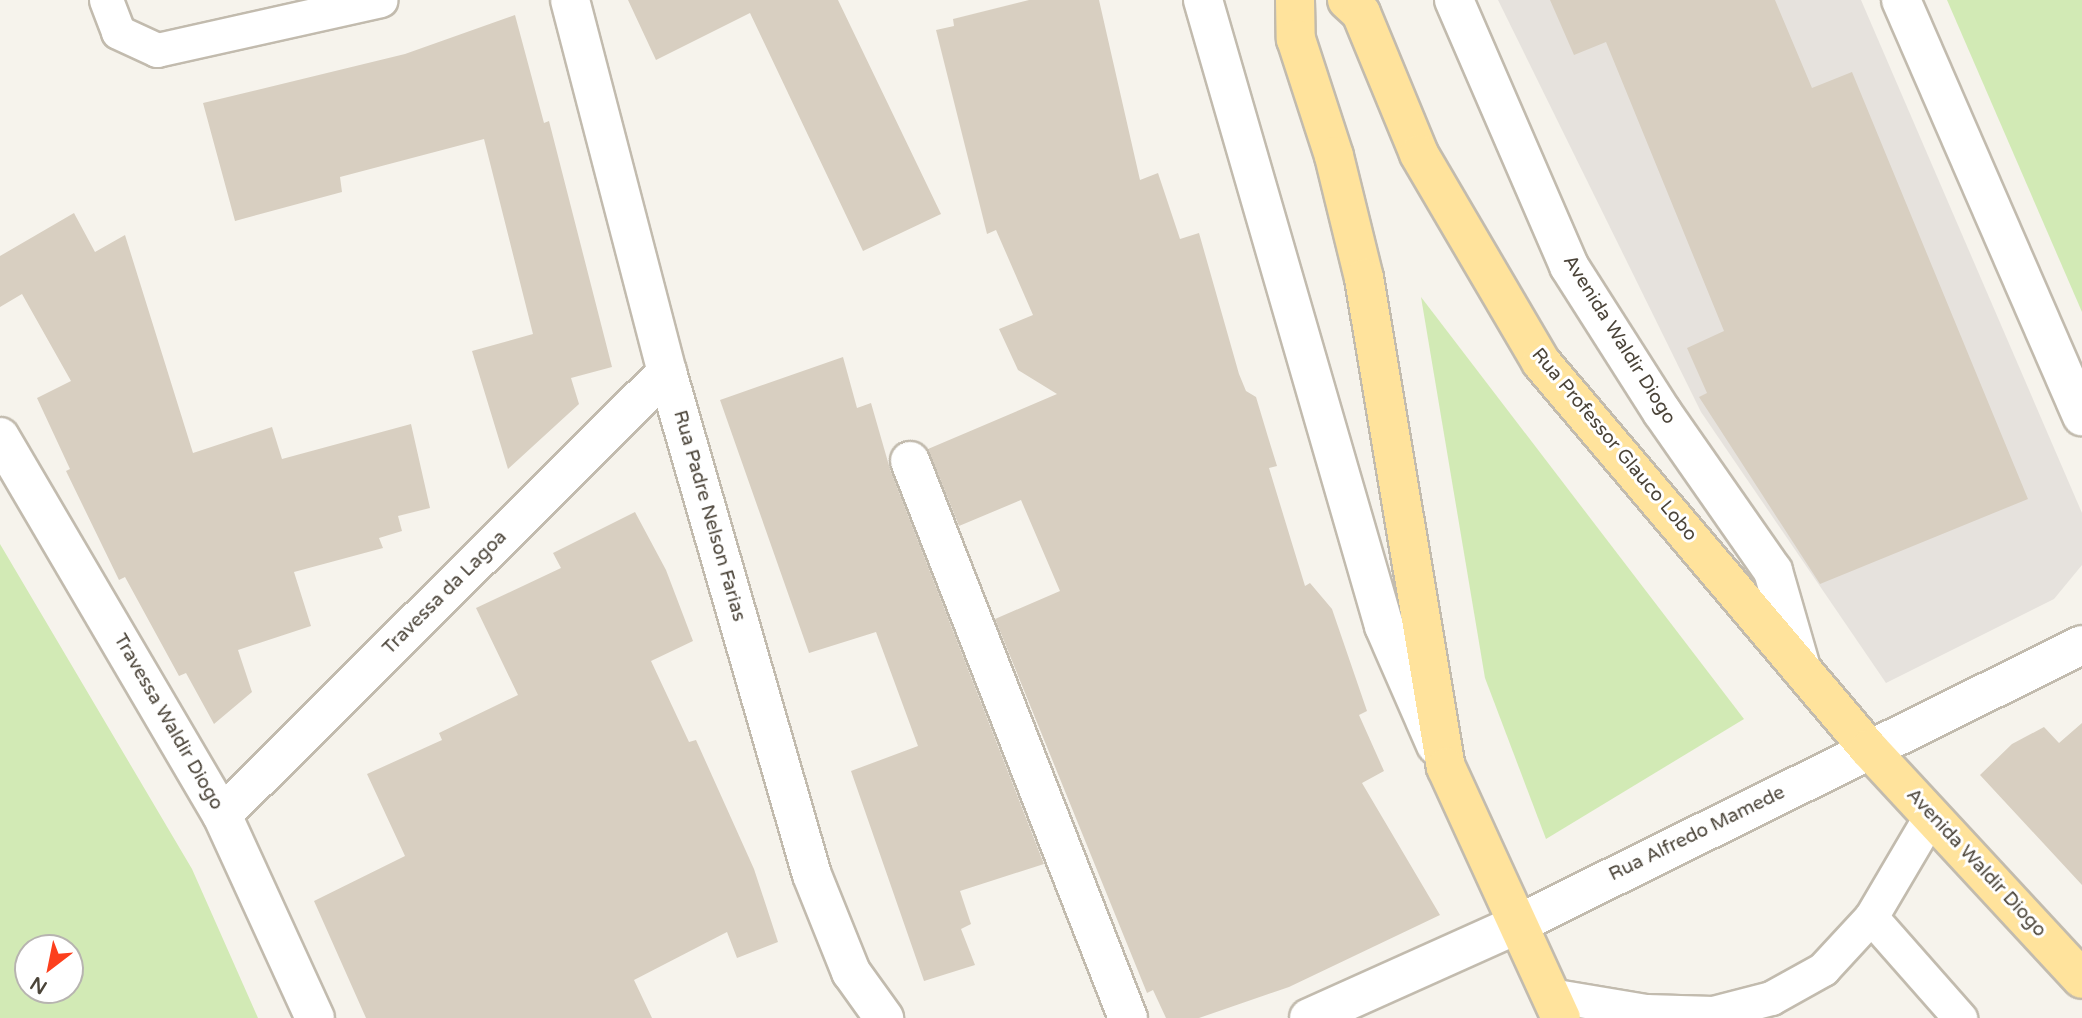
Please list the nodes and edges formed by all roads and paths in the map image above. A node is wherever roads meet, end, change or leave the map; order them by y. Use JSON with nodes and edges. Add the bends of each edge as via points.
{"nodes":[{"id":1,"x":106,"y":0,"type":"edge"},
{"id":2,"x":380,"y":0,"type":"edge"},
{"id":3,"x":570,"y":0,"type":"edge"},
{"id":4,"x":1203,"y":0,"type":"edge"},
{"id":5,"x":1296,"y":0,"type":"edge"},
{"id":6,"x":1347,"y":0,"type":"edge"},
{"id":7,"x":1454,"y":0,"type":"edge"},
{"id":8,"x":1901,"y":0,"type":"edge"},
{"id":9,"x":667,"y":372,"type":"junction"},
{"id":10,"x":2082,"y":416,"type":"edge"},
{"id":11,"x":0,"y":437,"type":"edge"},
{"id":12,"x":910,"y":461,"type":"dead end"},
{"id":13,"x":2082,"y":645,"type":"edge"},
{"id":14,"x":1801,"y":668,"type":"junction"},
{"id":15,"x":1868,"y":749,"type":"junction"},
{"id":16,"x":1446,"y":767,"type":"junction"},
{"id":17,"x":222,"y":814,"type":"junction"},
{"id":18,"x":1931,"y":815,"type":"junction"},
{"id":19,"x":1871,"y":916,"type":"junction"},
{"id":20,"x":1518,"y":924,"type":"junction"},
{"id":21,"x":2082,"y":979,"type":"edge"},
{"id":22,"x":1556,"y":1007,"type":"edge"},
{"id":23,"x":315,"y":1018,"type":"edge"},
{"id":24,"x":884,"y":1018,"type":"edge"},
{"id":25,"x":1128,"y":1018,"type":"edge"},
{"id":26,"x":1309,"y":1018,"type":"edge"},
{"id":27,"x":1959,"y":1018,"type":"edge"}],
"edges":[{"from":1,"to":2,"type":"lane","via":[[118,32],[157,50]]},
{"from":3,"to":9,"type":"street","name":"Rua Padre Nelson Farias"},
{"from":4,"to":16,"type":"street","via":[[1384,626]]},
{"from":5,"to":16,"type":"main road","via":[[1296,39],[1334,156],[1364,278]]},
{"from":6,"to":14,"type":"main road","name":"Rua Professor Glauco Lobo","via":[[1361,13],[1419,154],[1541,362]]},
{"from":7,"to":14,"type":"street","name":"Avenida Waldir Diogo","via":[[1569,266],[1662,412],[1773,571]]},
{"from":8,"to":10,"type":"street"},
{"from":9,"to":17,"type":"street","name":"Travessa da Lagoa"},
{"from":9,"to":24,"type":"street","name":"Rua Padre Nelson Farias","via":[[830,928],[851,972]]},
{"from":11,"to":17,"type":"street","name":"Travessa Waldir Diogo"},
{"from":12,"to":25,"type":"street"},
{"from":13,"to":15,"type":"street","name":"Rua Alfredo Mamede"},
{"from":14,"to":15,"type":"main road","name":"Rua Professor Glauco Lobo"},
{"from":15,"to":18,"type":"main road","name":"Avenida Waldir Diogo"},
{"from":15,"to":20,"type":"street","name":"Rua Alfredo Mamede"},
{"from":16,"to":20,"type":"main road"},
{"from":17,"to":23,"type":"street","name":"Travessa Waldir Diogo"},
{"from":18,"to":19,"type":"lane"},
{"from":18,"to":21,"type":"main road","name":"Avenida Waldir Diogo"},
{"from":19,"to":22,"type":"lane","via":[[1823,969],[1771,998],[1713,1013]]},
{"from":19,"to":27,"type":"lane"},
{"from":20,"to":22,"type":"main road"},
{"from":20,"to":26,"type":"street","name":"Rua Alfredo Mamede"}]}
